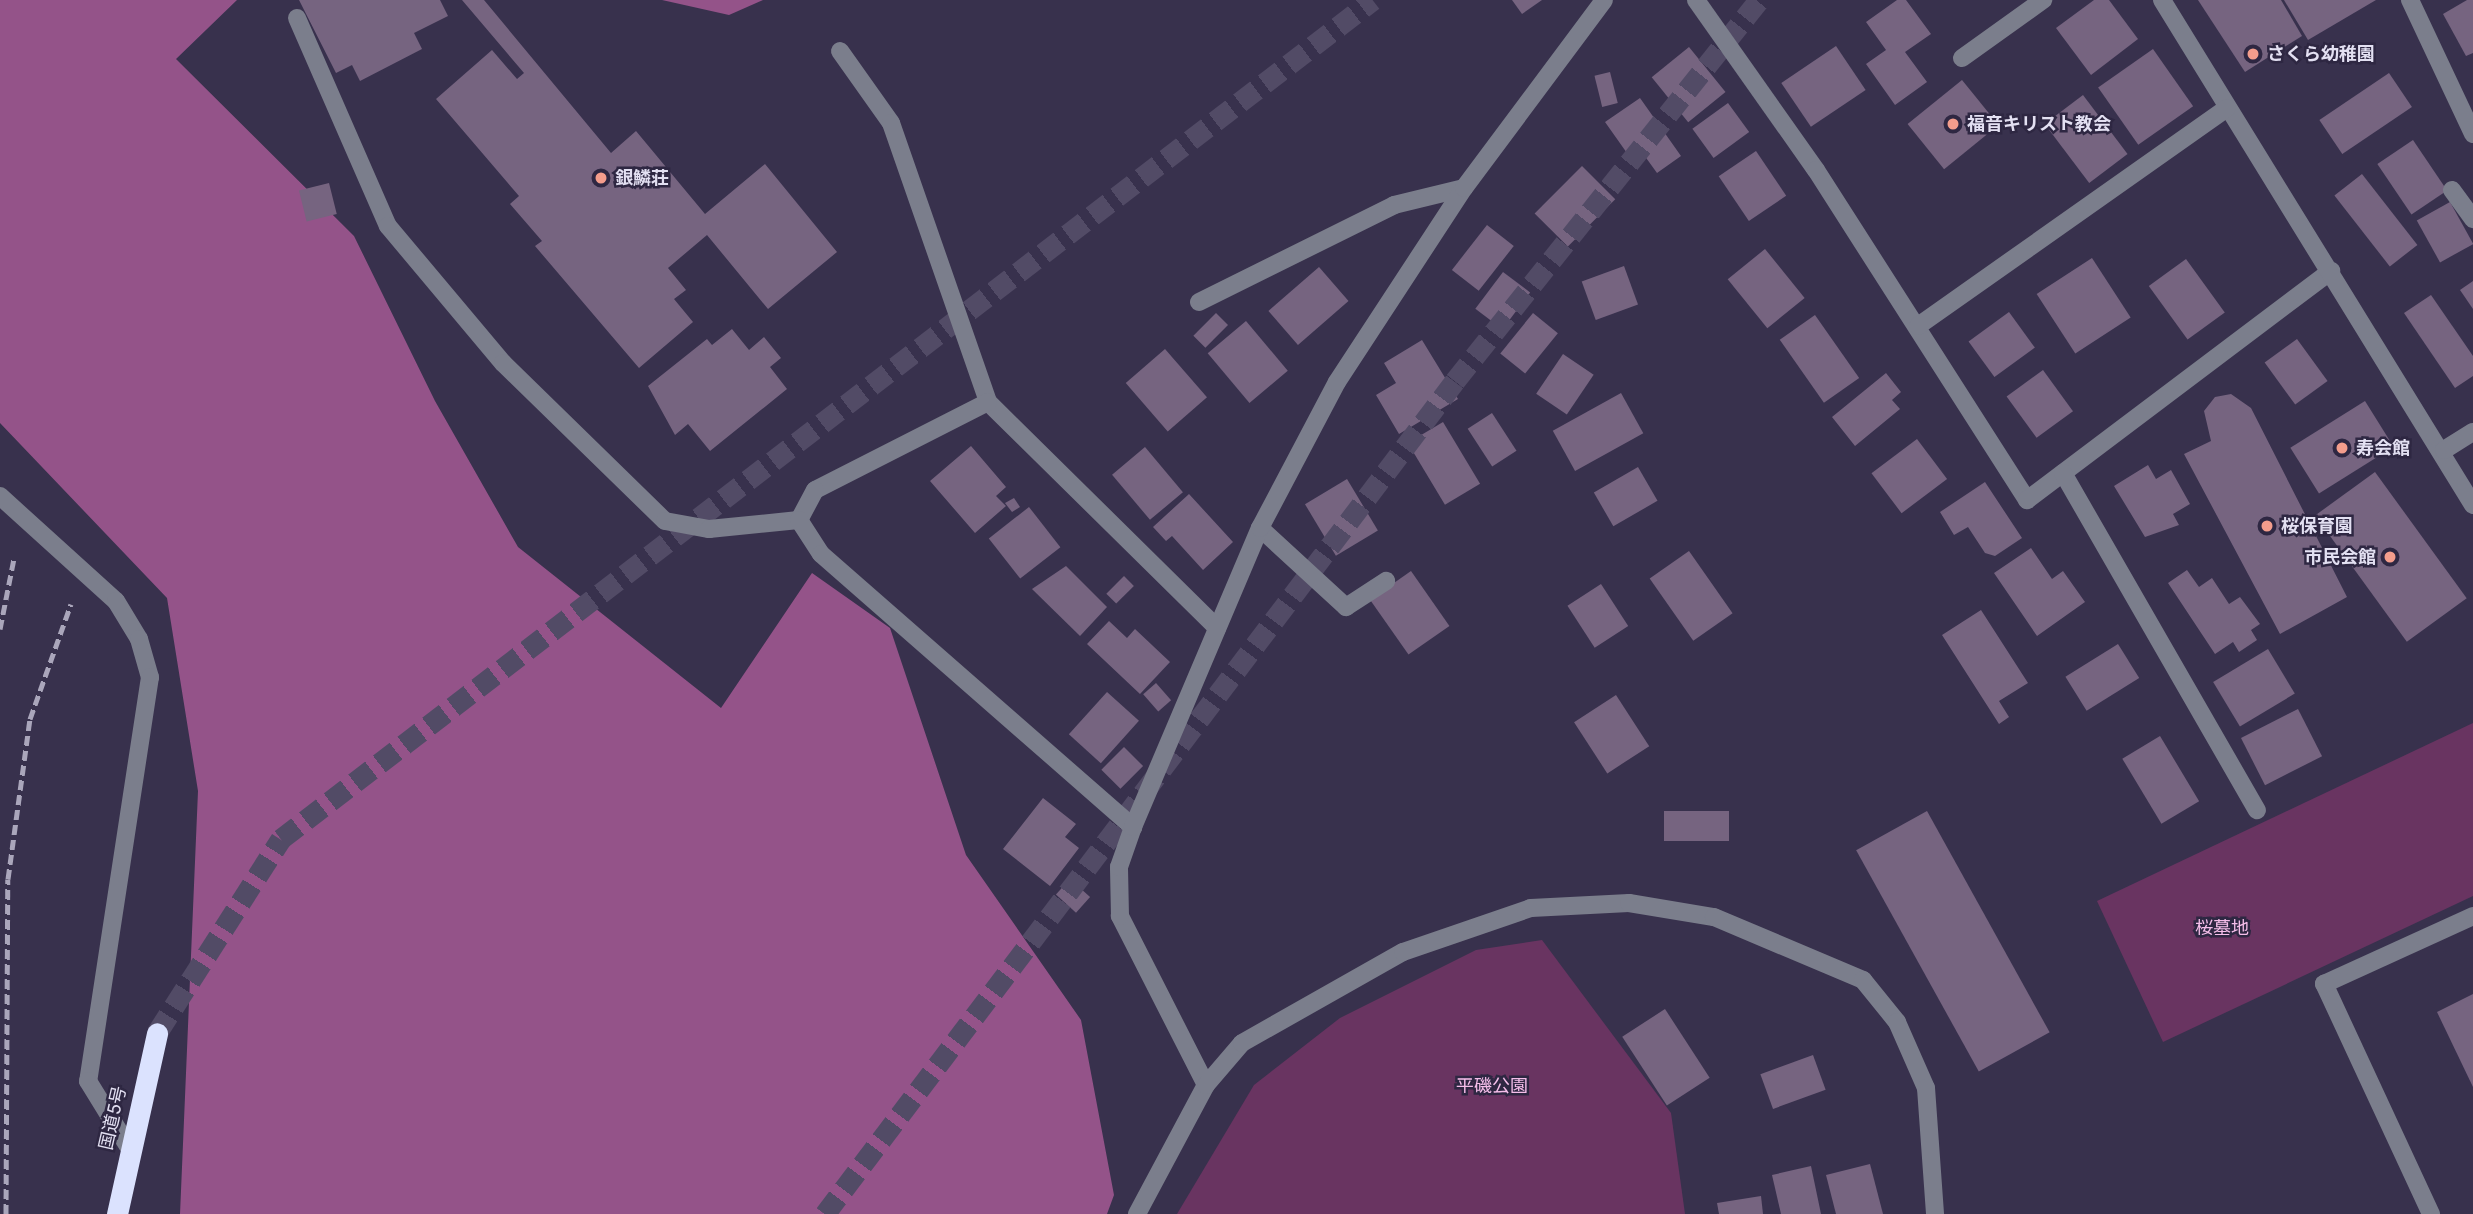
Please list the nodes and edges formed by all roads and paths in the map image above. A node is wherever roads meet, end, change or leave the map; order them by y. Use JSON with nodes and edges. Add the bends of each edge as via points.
{"nodes":[{"id":1,"x":1604,"y":0,"type":"edge"},
{"id":2,"x":1696,"y":0,"type":"edge"},
{"id":3,"x":2043,"y":0,"type":"edge"},
{"id":4,"x":2162,"y":0,"type":"edge"},
{"id":5,"x":2410,"y":0,"type":"edge"},
{"id":6,"x":297,"y":18,"type":"dead end"},
{"id":7,"x":840,"y":51,"type":"dead end"},
{"id":8,"x":1962,"y":58,"type":"dead end"},
{"id":9,"x":2227,"y":108,"type":"junction"},
{"id":10,"x":2473,"y":134,"type":"edge"},
{"id":11,"x":1464,"y":188,"type":"junction"},
{"id":12,"x":2452,"y":190,"type":"dead end"},
{"id":13,"x":2473,"y":219,"type":"edge"},
{"id":14,"x":2331,"y":271,"type":"junction"},
{"id":15,"x":1199,"y":302,"type":"dead end"},
{"id":16,"x":1918,"y":326,"type":"junction"},
{"id":17,"x":988,"y":402,"type":"junction"},
{"id":18,"x":2473,"y":432,"type":"edge"},
{"id":19,"x":2444,"y":450,"type":"junction"},
{"id":20,"x":2063,"y":473,"type":"junction"},
{"id":21,"x":0,"y":496,"type":"edge"},
{"id":22,"x":2473,"y":505,"type":"edge"},
{"id":23,"x":799,"y":520,"type":"junction"},
{"id":24,"x":1260,"y":527,"type":"junction"},
{"id":25,"x":1386,"y":581,"type":"dead end"},
{"id":26,"x":1217,"y":628,"type":"junction"},
{"id":27,"x":2257,"y":810,"type":"dead end"},
{"id":28,"x":1133,"y":827,"type":"junction"},
{"id":29,"x":2473,"y":916,"type":"edge"},
{"id":30,"x":157,"y":1034,"type":"tunnel mouth"},
{"id":31,"x":1206,"y":1085,"type":"junction"},
{"id":32,"x":128,"y":1146,"type":"junction"},
{"id":33,"x":117,"y":1214,"type":"edge"},
{"id":34,"x":1137,"y":1214,"type":"edge"},
{"id":35,"x":1935,"y":1214,"type":"edge"},
{"id":36,"x":2431,"y":1214,"type":"edge"}],
"edges":[{"from":1,"to":11,"type":"street"},
{"from":2,"to":16,"type":"street"},
{"from":3,"to":8,"type":"street"},
{"from":4,"to":9,"type":"street"},
{"from":5,"to":10,"type":"street"},
{"from":6,"to":23,"type":"street","via":[[388,226],[503,363],[665,521],[709,529]]},
{"from":7,"to":17,"type":"street","via":[[891,123]]},
{"from":9,"to":14,"type":"street"},
{"from":9,"to":16,"type":"street"},
{"from":11,"to":15,"type":"street","via":[[1394,205]]},
{"from":11,"to":24,"type":"street","via":[[1337,382]]},
{"from":12,"to":13,"type":"street"},
{"from":14,"to":19,"type":"street"},
{"from":14,"to":20,"type":"street"},
{"from":16,"to":20,"type":"street","via":[[2027,500]]},
{"from":17,"to":23,"type":"street","via":[[816,490]]},
{"from":17,"to":26,"type":"street"},
{"from":18,"to":19,"type":"street"},
{"from":19,"to":22,"type":"street"},
{"from":20,"to":27,"type":"street"},
{"from":21,"to":32,"type":"street","via":[[116,601],[139,639],[150,677],[88,1081]]},
{"from":23,"to":28,"type":"street","via":[[821,554]]},
{"from":24,"to":25,"type":"street","via":[[1346,607]]},
{"from":24,"to":26,"type":"street"},
{"from":26,"to":28,"type":"street"},
{"from":28,"to":31,"type":"street","via":[[1119,867],[1119,916]]},
{"from":29,"to":36,"type":"street","via":[[2324,984]]},
{"from":30,"to":32,"type":"highway","name":"国道5号"},
{"from":31,"to":34,"type":"street"},
{"from":31,"to":35,"type":"street","via":[[1242,1043],[1404,952],[1531,908],[1629,904],[1714,917],[1863,980],[1897,1022],[1926,1088]]},
{"from":32,"to":33,"type":"highway","name":"国道5号"}]}
